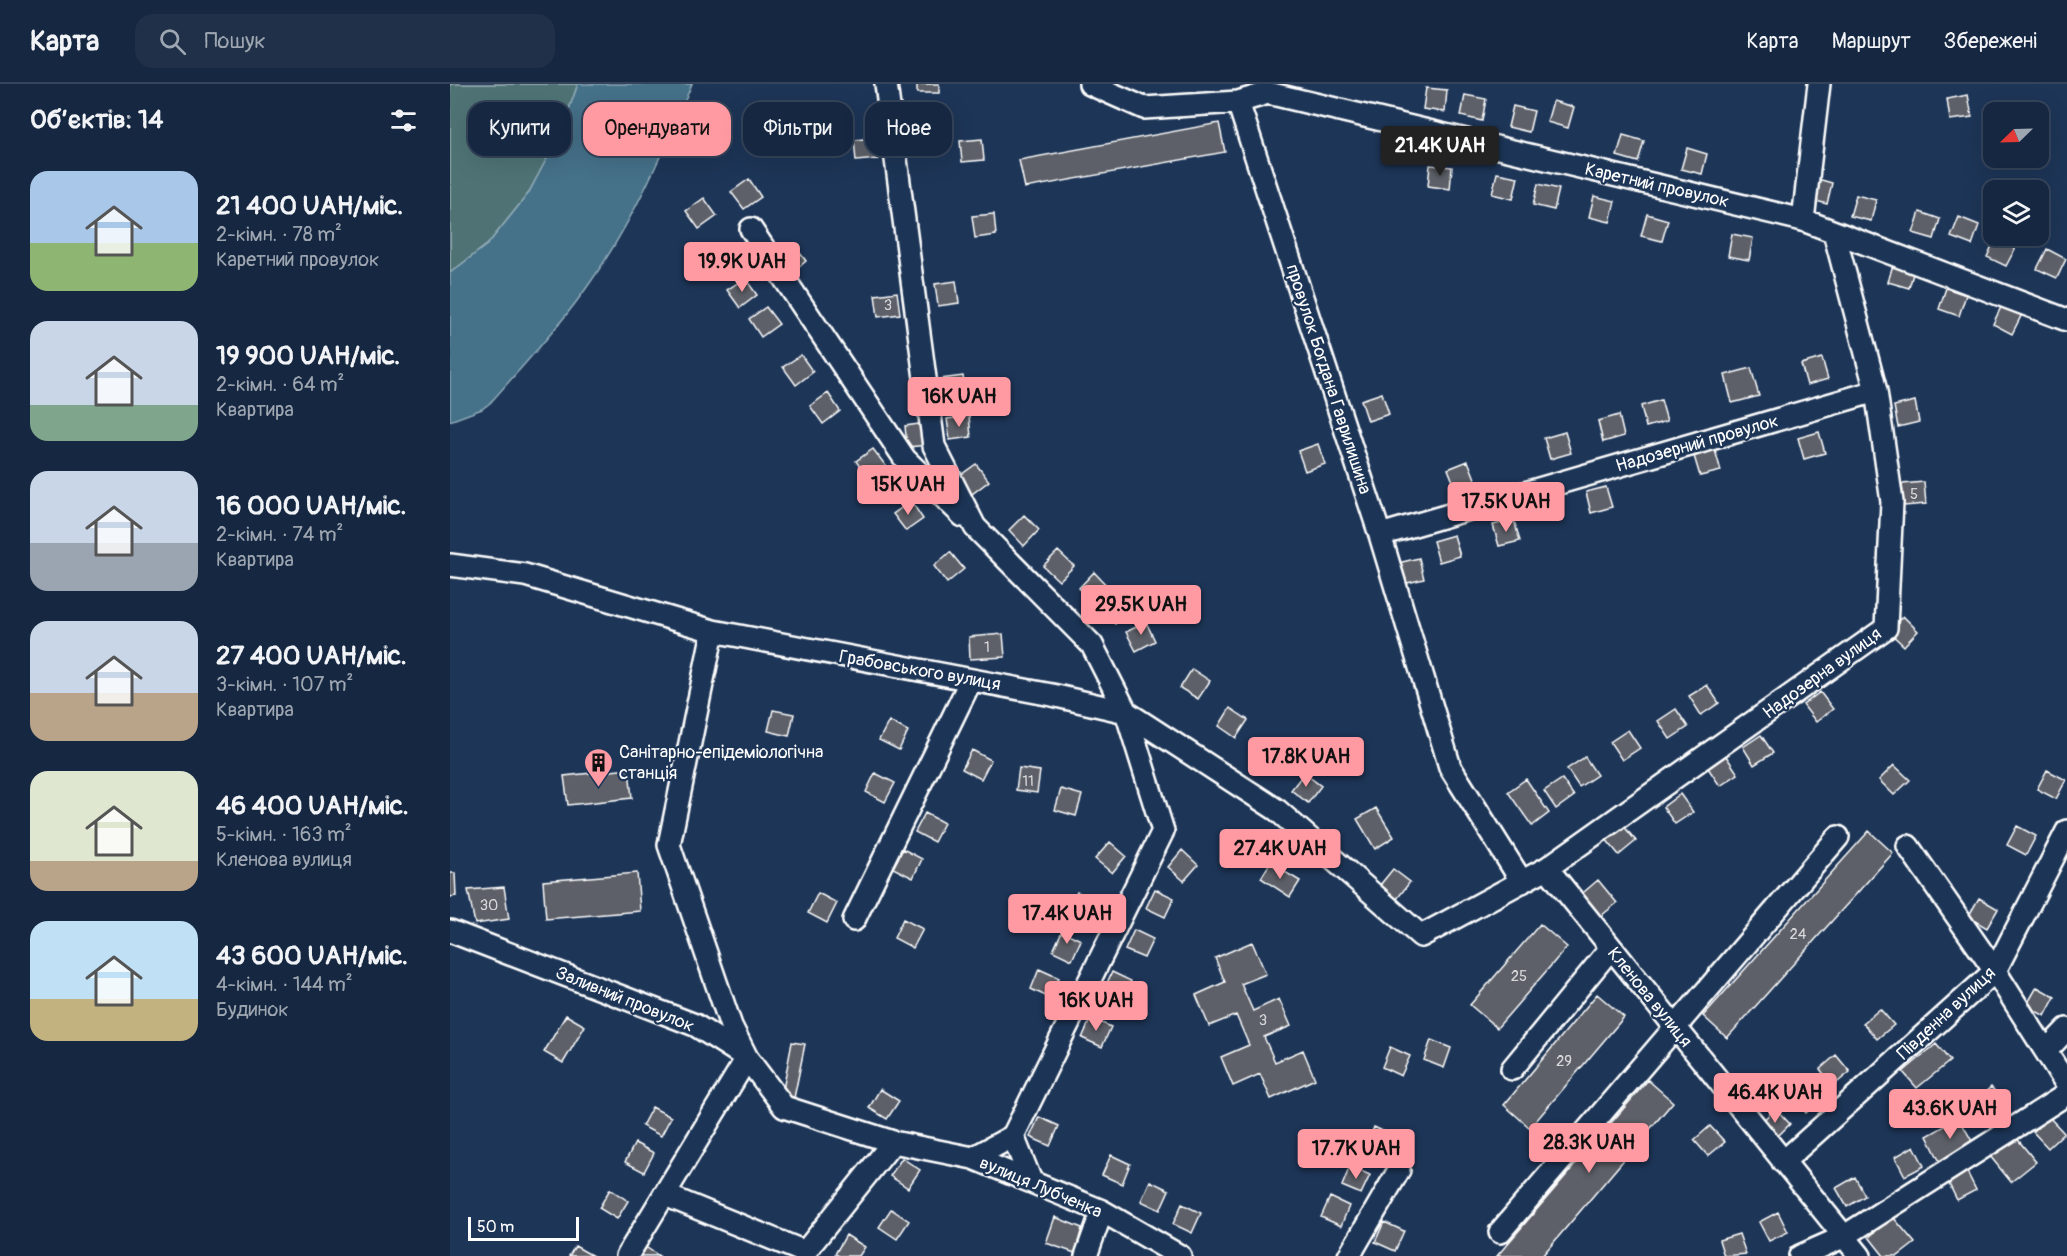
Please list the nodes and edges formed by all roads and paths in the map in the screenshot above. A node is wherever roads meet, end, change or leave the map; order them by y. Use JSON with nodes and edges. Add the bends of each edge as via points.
{"nodes":[{"id":1,"x":886,"y":84,"type":"edge"},
{"id":2,"x":1090,"y":84,"type":"edge"},
{"id":3,"x":1819,"y":84,"type":"edge"},
{"id":4,"x":1238,"y":102,"type":"junction"},
{"id":5,"x":1803,"y":220,"type":"junction"},
{"id":6,"x":751,"y":229,"type":"dead end"},
{"id":7,"x":1834,"y":232,"type":"junction"},
{"id":8,"x":2067,"y":320,"type":"edge"},
{"id":9,"x":1876,"y":391,"type":"junction"},
{"id":10,"x":975,"y":527,"type":"junction"},
{"id":11,"x":1380,"y":535,"type":"junction"},
{"id":12,"x":450,"y":565,"type":"edge"},
{"id":13,"x":713,"y":631,"type":"junction"},
{"id":14,"x":971,"y":680,"type":"junction"},
{"id":15,"x":1126,"y":712,"type":"junction"},
{"id":16,"x":2067,"y":831,"type":"edge"},
{"id":17,"x":1838,"y":837,"type":"dead end"},
{"id":18,"x":1908,"y":846,"type":"dead end"},
{"id":19,"x":1547,"y":868,"type":"junction"},
{"id":20,"x":1522,"y":882,"type":"junction"},
{"id":21,"x":854,"y":920,"type":"dead end"},
{"id":22,"x":450,"y":931,"type":"edge"},
{"id":23,"x":1611,"y":948,"type":"junction"},
{"id":24,"x":1995,"y":971,"type":"junction"},
{"id":25,"x":1675,"y":1028,"type":"junction"},
{"id":26,"x":2067,"y":1029,"type":"edge"},
{"id":27,"x":2046,"y":1051,"type":"junction"},
{"id":28,"x":747,"y":1058,"type":"junction"},
{"id":29,"x":1512,"y":1069,"type":"dead end"},
{"id":30,"x":2067,"y":1085,"type":"edge"},
{"id":31,"x":2067,"y":1094,"type":"edge"},
{"id":32,"x":1013,"y":1136,"type":"junction"},
{"id":33,"x":892,"y":1142,"type":"junction"},
{"id":34,"x":973,"y":1158,"type":"junction"},
{"id":35,"x":1783,"y":1162,"type":"junction"},
{"id":36,"x":1399,"y":1170,"type":"dead end"},
{"id":37,"x":1030,"y":1181,"type":"junction"},
{"id":38,"x":665,"y":1195,"type":"junction"},
{"id":39,"x":1102,"y":1211,"type":"junction"},
{"id":40,"x":1500,"y":1232,"type":"dead end"},
{"id":41,"x":1843,"y":1237,"type":"junction"},
{"id":42,"x":627,"y":1256,"type":"edge"},
{"id":43,"x":1086,"y":1256,"type":"edge"},
{"id":44,"x":1180,"y":1256,"type":"edge"},
{"id":45,"x":1349,"y":1256,"type":"edge"},
{"id":46,"x":1800,"y":1256,"type":"edge"},
{"id":47,"x":1860,"y":1256,"type":"edge"}],
"edges":[{"from":1,"to":10,"type":"street","via":[[934,446]]},
{"from":2,"to":4,"type":"street","name":"Каретний провулок","via":[[1144,108]]},
{"from":3,"to":5,"type":"street"},
{"from":4,"to":5,"type":"street","name":"Каретний провулок","via":[[1268,93]]},
{"from":4,"to":11,"type":"street","name":"провулок Богдана Гаврилишина"},
{"from":5,"to":7,"type":"street","name":"Каретний провулок"},
{"from":6,"to":10,"type":"street","via":[[905,459]]},
{"from":7,"to":8,"type":"street","name":"Каретний провулок"},
{"from":7,"to":9,"type":"street","name":"Надозерна вулиця"},
{"from":9,"to":11,"type":"street","name":"Надозерний провулок"},
{"from":9,"to":19,"type":"street","name":"Надозерна вулиця","via":[[1892,502],[1886,628]]},
{"from":10,"to":15,"type":"street","via":[[1092,645]]},
{"from":11,"to":20,"type":"street","name":"провулок Богдана Гаврилишина","via":[[1450,767]]},
{"from":12,"to":13,"type":"street","name":"Грабовського вулиця","via":[[525,576]]},
{"from":13,"to":14,"type":"street","name":"Грабовського вулиця"},
{"from":13,"to":28,"type":"street","via":[[669,845],[731,1026]]},
{"from":14,"to":15,"type":"street","name":"Грабовського вулиця"},
{"from":14,"to":21,"type":"street"},
{"from":15,"to":20,"type":"street","name":"Надозерна вулиця","via":[[1277,810],[1421,936]]},
{"from":15,"to":32,"type":"street","via":[[1163,831]]},
{"from":16,"to":24,"type":"street","name":"Південна вулиця"},
{"from":17,"to":25,"type":"street"},
{"from":18,"to":24,"type":"street"},
{"from":19,"to":20,"type":"street","name":"Надозерна вулиця"},
{"from":19,"to":23,"type":"street","name":"Кленова вулиця"},
{"from":22,"to":28,"type":"street","name":"Заливний провулок","via":[[695,1025]]},
{"from":23,"to":25,"type":"street","name":"Кленова вулиця"},
{"from":23,"to":29,"type":"street"},
{"from":24,"to":27,"type":"street"},
{"from":24,"to":35,"type":"street","name":"Південна вулиця"},
{"from":25,"to":35,"type":"street","name":"Кленова вулиця"},
{"from":25,"to":40,"type":"street"},
{"from":26,"to":27,"type":"street"},
{"from":27,"to":30,"type":"street"},
{"from":28,"to":33,"type":"street","name":"вулиця Лубченка","via":[[784,1107]]},
{"from":28,"to":38,"type":"street"},
{"from":31,"to":41,"type":"street"},
{"from":32,"to":34,"type":"street"},
{"from":32,"to":37,"type":"street"},
{"from":33,"to":34,"type":"street","name":"вулиця Лубченка"},
{"from":33,"to":38,"type":"street","via":[[805,1252]]},
{"from":34,"to":37,"type":"street","name":"вулиця Лубченка"},
{"from":35,"to":41,"type":"street","name":"Кленова вулиця"},
{"from":36,"to":45,"type":"street"},
{"from":37,"to":39,"type":"street","name":"вулиця Лубченка"},
{"from":38,"to":42,"type":"street"},
{"from":39,"to":43,"type":"street"},
{"from":39,"to":44,"type":"street","name":"вулиця Лубченка"},
{"from":41,"to":46,"type":"street"},
{"from":41,"to":47,"type":"street","name":"Кленова вулиця"}]}
